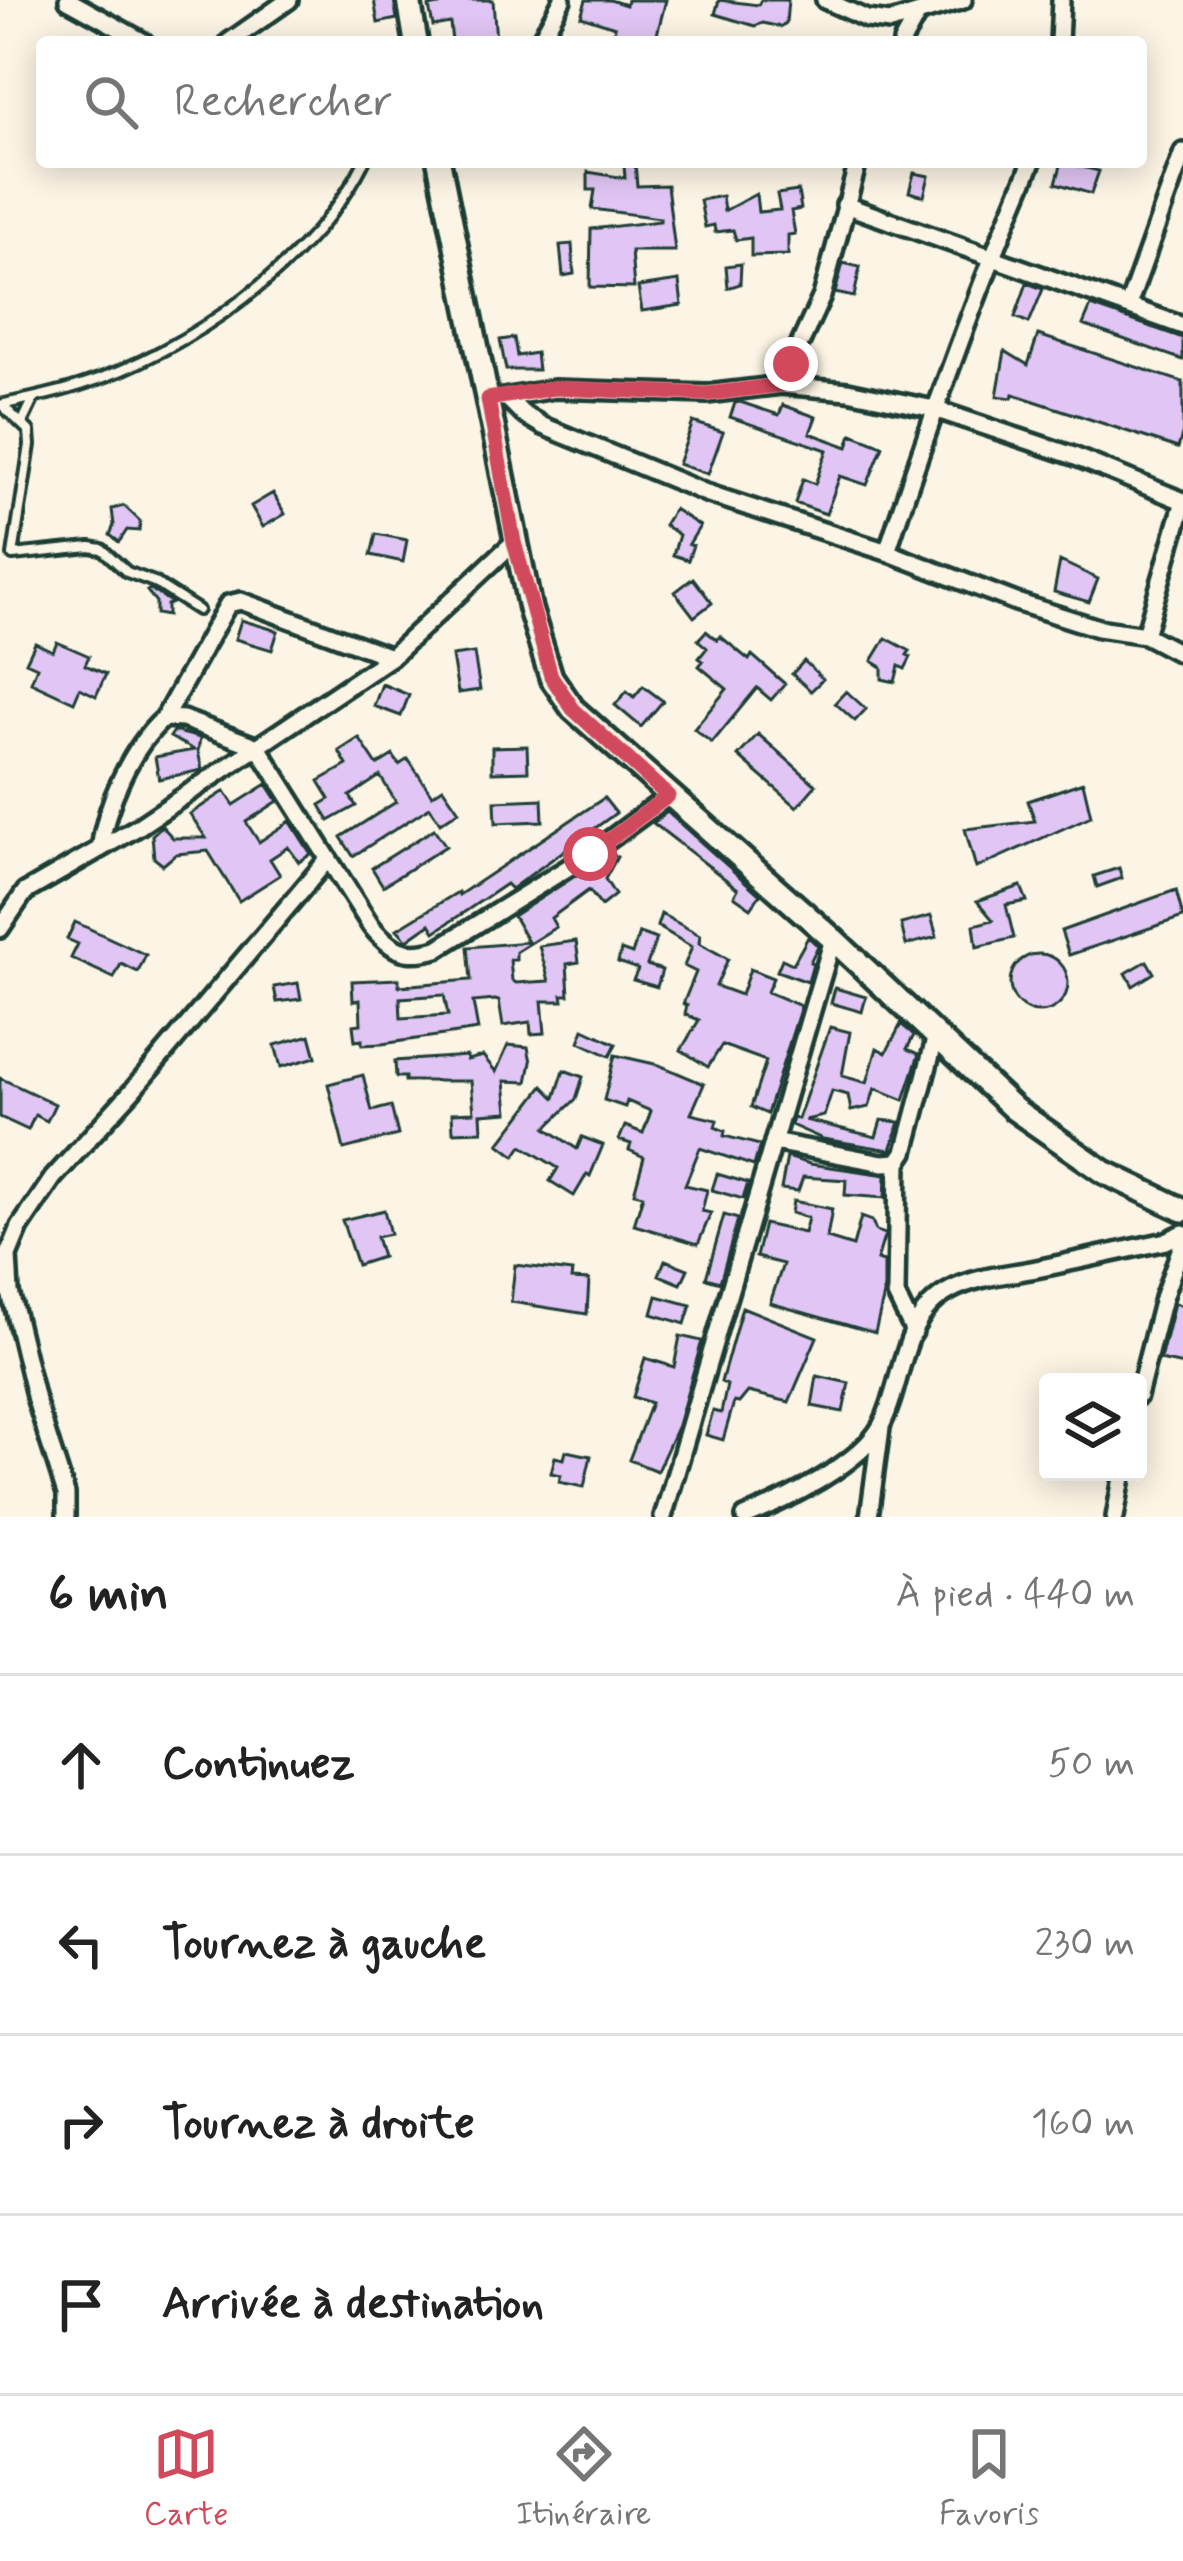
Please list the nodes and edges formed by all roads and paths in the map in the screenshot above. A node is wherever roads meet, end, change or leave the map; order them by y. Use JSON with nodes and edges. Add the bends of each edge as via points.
{"nodes":[{"id":1,"x":68,"y":0,"type":"edge"},
{"id":2,"x":290,"y":0,"type":"edge"},
{"id":3,"x":409,"y":0,"type":"edge"},
{"id":4,"x":562,"y":0,"type":"edge"},
{"id":5,"x":825,"y":0,"type":"edge"},
{"id":6,"x":963,"y":0,"type":"edge"},
{"id":7,"x":1061,"y":0,"type":"edge"},
{"id":8,"x":916,"y":17,"type":"junction"},
{"id":9,"x":133,"y":36,"type":"edge"},
{"id":10,"x":239,"y":36,"type":"edge"},
{"id":11,"x":415,"y":36,"type":"edge"},
{"id":12,"x":542,"y":36,"type":"edge"},
{"id":13,"x":905,"y":36,"type":"edge"},
{"id":14,"x":1059,"y":36,"type":"edge"},
{"id":15,"x":1183,"y":152,"type":"edge"},
{"id":16,"x":361,"y":168,"type":"edge"},
{"id":17,"x":441,"y":168,"type":"edge"},
{"id":18,"x":856,"y":168,"type":"edge"},
{"id":19,"x":1029,"y":168,"type":"edge"},
{"id":20,"x":1180,"y":171,"type":"edge"},
{"id":21,"x":845,"y":205,"type":"junction"},
{"id":22,"x":991,"y":257,"type":"junction"},
{"id":23,"x":1128,"y":305,"type":"junction"},
{"id":24,"x":1183,"y":326,"type":"edge"},
{"id":25,"x":781,"y":385,"type":"junction"},
{"id":26,"x":35,"y":397,"type":"junction"},
{"id":27,"x":498,"y":399,"type":"junction"},
{"id":28,"x":1,"y":405,"type":"edge"},
{"id":29,"x":934,"y":409,"type":"junction"},
{"id":30,"x":22,"y":423,"type":"junction"},
{"id":31,"x":1183,"y":502,"type":"edge"},
{"id":32,"x":514,"y":542,"type":"junction"},
{"id":33,"x":887,"y":552,"type":"junction"},
{"id":34,"x":198,"y":610,"type":"dead end"},
{"id":35,"x":1145,"y":635,"type":"junction"},
{"id":36,"x":1183,"y":655,"type":"edge"},
{"id":37,"x":391,"y":657,"type":"junction"},
{"id":38,"x":164,"y":718,"type":"junction"},
{"id":39,"x":258,"y":747,"type":"junction"},
{"id":40,"x":668,"y":796,"type":"junction"},
{"id":41,"x":100,"y":849,"type":"junction"},
{"id":42,"x":328,"y":859,"type":"junction"},
{"id":43,"x":25,"y":892,"type":"junction"},
{"id":44,"x":0,"y":899,"type":"edge"},
{"id":45,"x":0,"y":929,"type":"edge"},
{"id":46,"x":833,"y":939,"type":"junction"},
{"id":47,"x":936,"y":1036,"type":"junction"},
{"id":48,"x":773,"y":1142,"type":"junction"},
{"id":49,"x":898,"y":1162,"type":"junction"},
{"id":50,"x":1183,"y":1210,"type":"edge"},
{"id":51,"x":1183,"y":1238,"type":"edge"},
{"id":52,"x":914,"y":1331,"type":"junction"},
{"id":53,"x":1144,"y":1373,"type":"edge"},
{"id":54,"x":881,"y":1425,"type":"junction"},
{"id":55,"x":1121,"y":1481,"type":"edge"},
{"id":56,"x":66,"y":1517,"type":"edge"},
{"id":57,"x":663,"y":1517,"type":"edge"},
{"id":58,"x":746,"y":1517,"type":"edge"},
{"id":59,"x":869,"y":1517,"type":"edge"},
{"id":60,"x":1114,"y":1517,"type":"edge"}],
"edges":[{"from":1,"to":9,"type":"street"},
{"from":2,"to":10,"type":"street"},
{"from":3,"to":11,"type":"street"},
{"from":4,"to":12,"type":"street"},
{"from":5,"to":8,"type":"street","via":[[867,20]]},
{"from":6,"to":8,"type":"street"},
{"from":7,"to":14,"type":"street"},
{"from":8,"to":13,"type":"street"},
{"from":15,"to":20,"type":"street"},
{"from":16,"to":26,"type":"lane","via":[[301,247],[241,301],[164,348]]},
{"from":17,"to":27,"type":"street"},
{"from":18,"to":21,"type":"street"},
{"from":19,"to":22,"type":"street"},
{"from":20,"to":23,"type":"street"},
{"from":21,"to":22,"type":"street"},
{"from":21,"to":25,"type":"street","via":[[822,296]]},
{"from":22,"to":23,"type":"street"},
{"from":22,"to":29,"type":"street"},
{"from":23,"to":24,"type":"street"},
{"from":25,"to":27,"type":"street","via":[[707,394],[554,388]]},
{"from":25,"to":29,"type":"street"},
{"from":26,"to":28,"type":"lane"},
{"from":26,"to":30,"type":"lane"},
{"from":27,"to":32,"type":"street"},
{"from":27,"to":33,"type":"street","via":[[706,494]]},
{"from":28,"to":30,"type":"lane"},
{"from":29,"to":31,"type":"street"},
{"from":29,"to":33,"type":"street"},
{"from":30,"to":34,"type":"lane","via":[[30,445],[13,555],[102,550]]},
{"from":31,"to":35,"type":"street"},
{"from":32,"to":37,"type":"street"},
{"from":32,"to":40,"type":"street","via":[[551,676],[573,709]]},
{"from":33,"to":35,"type":"street","via":[[1057,615]]},
{"from":35,"to":36,"type":"street"},
{"from":37,"to":38,"type":"street","via":[[228,604]]},
{"from":37,"to":39,"type":"street"},
{"from":38,"to":39,"type":"street"},
{"from":38,"to":41,"type":"street","via":[[104,812]]},
{"from":39,"to":41,"type":"street"},
{"from":39,"to":42,"type":"street"},
{"from":40,"to":42,"type":"street","via":[[590,854],[437,949],[410,957],[371,926]]},
{"from":40,"to":46,"type":"street"},
{"from":41,"to":43,"type":"street"},
{"from":42,"to":56,"type":"street","via":[[53,1178],[8,1256]]},
{"from":43,"to":44,"type":"street"},
{"from":43,"to":45,"type":"street"},
{"from":46,"to":47,"type":"street"},
{"from":46,"to":48,"type":"street"},
{"from":47,"to":49,"type":"street"},
{"from":47,"to":50,"type":"street","via":[[1014,1109],[1104,1172]]},
{"from":48,"to":49,"type":"street"},
{"from":48,"to":57,"type":"street"},
{"from":49,"to":52,"type":"street","via":[[896,1294]]},
{"from":51,"to":52,"type":"street","via":[[982,1278],[950,1290]]},
{"from":51,"to":53,"type":"street"},
{"from":52,"to":54,"type":"street"},
{"from":54,"to":58,"type":"street","via":[[847,1464]]},
{"from":54,"to":59,"type":"street"},
{"from":55,"to":60,"type":"street"}]}
